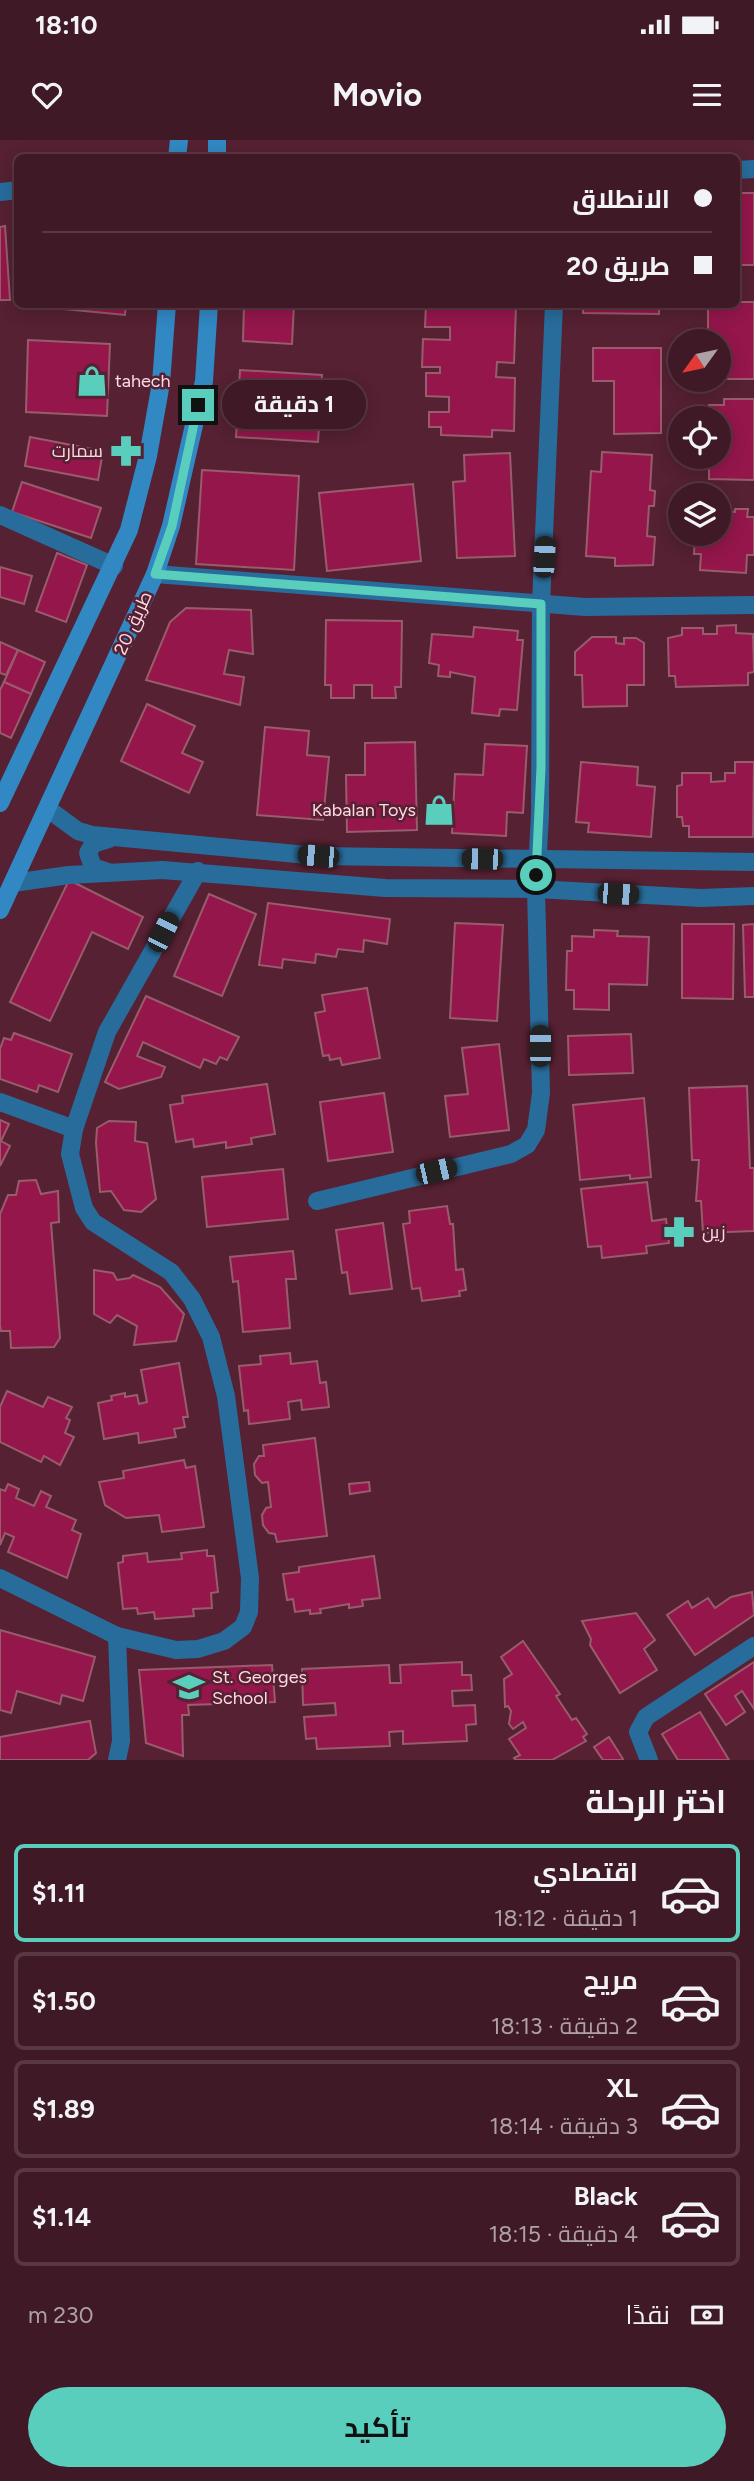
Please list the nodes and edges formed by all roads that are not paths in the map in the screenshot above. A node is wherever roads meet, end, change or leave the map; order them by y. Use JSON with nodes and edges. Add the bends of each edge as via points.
{"nodes":[{"id":1,"x":167,"y":308,"type":"edge"},
{"id":2,"x":209,"y":308,"type":"edge"},
{"id":3,"x":554,"y":308,"type":"edge"},
{"id":4,"x":0,"y":515,"type":"edge"},
{"id":5,"x":114,"y":566,"type":"junction"},
{"id":6,"x":155,"y":574,"type":"junction"},
{"id":7,"x":541,"y":604,"type":"junction"},
{"id":8,"x":754,"y":605,"type":"edge"},
{"id":9,"x":0,"y":803,"type":"edge"},
{"id":10,"x":48,"y":809,"type":"junction"},
{"id":11,"x":116,"y":838,"type":"junction"},
{"id":12,"x":537,"y":861,"type":"junction"},
{"id":13,"x":754,"y":862,"type":"edge"},
{"id":14,"x":198,"y":871,"type":"junction"},
{"id":15,"x":111,"y":873,"type":"junction"},
{"id":16,"x":13,"y":883,"type":"junction"},
{"id":17,"x":536,"y":890,"type":"junction"},
{"id":18,"x":754,"y":896,"type":"edge"},
{"id":19,"x":0,"y":910,"type":"edge"},
{"id":20,"x":0,"y":1102,"type":"edge"},
{"id":21,"x":74,"y":1129,"type":"junction"},
{"id":22,"x":317,"y":1201,"type":"dead end"},
{"id":23,"x":0,"y":1578,"type":"edge"},
{"id":24,"x":117,"y":1636,"type":"junction"},
{"id":25,"x":754,"y":1646,"type":"edge"},
{"id":26,"x":117,"y":1760,"type":"edge"},
{"id":27,"x":649,"y":1760,"type":"edge"}],
"edges":[{"from":1,"to":5,"type":"main road","via":[[161,383],[148,456],[129,530]]},
{"from":2,"to":6,"type":"main road","name":"طريق 20","via":[[204,381],[172,526]]},
{"from":3,"to":7,"type":"street"},
{"from":4,"to":5,"type":"street"},
{"from":5,"to":9,"type":"main road"},
{"from":6,"to":7,"type":"street"},
{"from":6,"to":10,"type":"main road","name":"طريق 20"},
{"from":7,"to":8,"type":"street"},
{"from":7,"to":12,"type":"street"},
{"from":10,"to":11,"type":"street","via":[[78,831]]},
{"from":10,"to":16,"type":"main road","name":"طريق 20"},
{"from":11,"to":12,"type":"street","via":[[318,856]]},
{"from":11,"to":15,"type":"street","via":[[93,844],[88,853],[93,867]]},
{"from":12,"to":13,"type":"street"},
{"from":12,"to":17,"type":"street"},
{"from":14,"to":15,"type":"street"},
{"from":14,"to":17,"type":"street","via":[[385,888]]},
{"from":14,"to":21,"type":"street","via":[[107,1032]]},
{"from":15,"to":16,"type":"street"},
{"from":16,"to":19,"type":"main road","name":"طريق 20"},
{"from":17,"to":18,"type":"street"},
{"from":17,"to":22,"type":"street","via":[[541,1093],[536,1130],[530,1140],[511,1154]]},
{"from":20,"to":21,"type":"street"},
{"from":21,"to":24,"type":"street","via":[[70,1154],[84,1208],[93,1222],[171,1272],[192,1299],[211,1337],[226,1396],[250,1578],[247,1619],[224,1641],[198,1650],[176,1650]]},
{"from":23,"to":24,"type":"street"},
{"from":24,"to":26,"type":"street","via":[[121,1741]]},
{"from":25,"to":27,"type":"street","via":[[646,1717],[638,1732]]}]}
